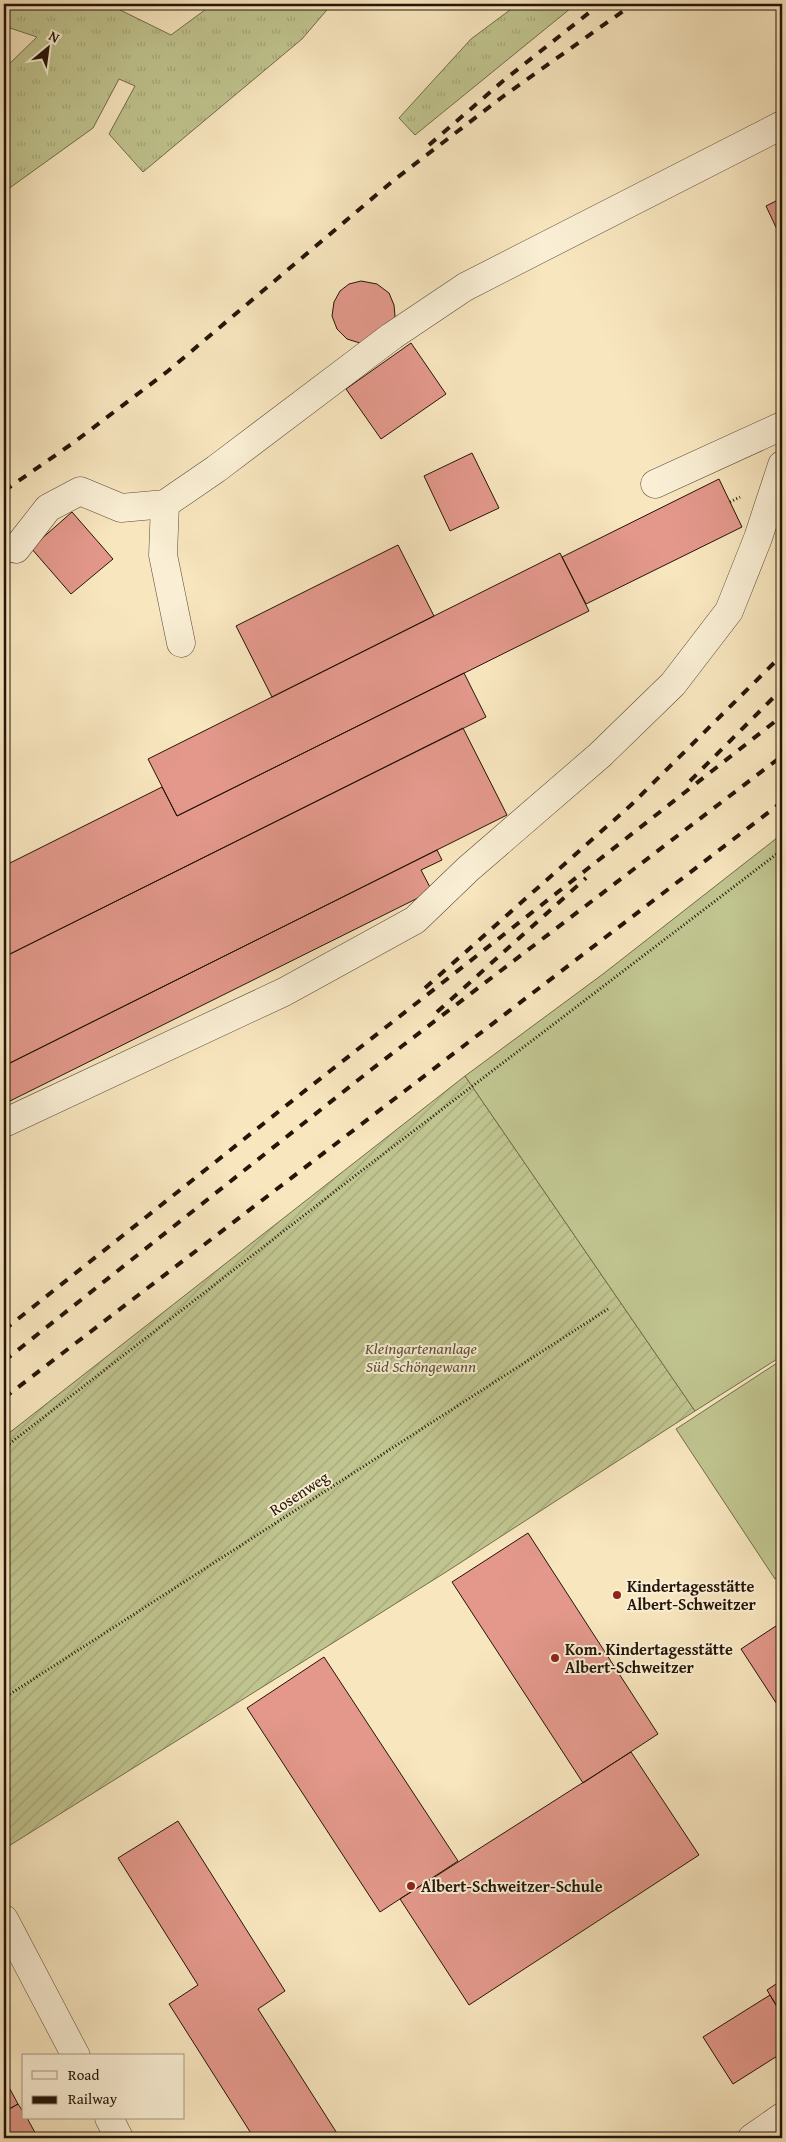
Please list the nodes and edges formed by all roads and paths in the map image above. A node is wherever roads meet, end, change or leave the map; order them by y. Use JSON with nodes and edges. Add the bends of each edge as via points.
{"nodes":[{"id":1,"x":782,"y":125,"type":"edge"},
{"id":2,"x":782,"y":426,"type":"edge"},
{"id":3,"x":782,"y":465,"type":"edge"},
{"id":4,"x":655,"y":484,"type":"dead end"},
{"id":5,"x":165,"y":504,"type":"junction"},
{"id":6,"x":16,"y":549,"type":"dead end"},
{"id":7,"x":181,"y":643,"type":"dead end"},
{"id":8,"x":782,"y":850,"type":"edge"},
{"id":9,"x":4,"y":1123,"type":"edge"},
{"id":10,"x":608,"y":1309,"type":"dead end"},
{"id":11,"x":4,"y":1448,"type":"edge"},
{"id":12,"x":4,"y":1698,"type":"edge"},
{"id":13,"x":4,"y":1919,"type":"edge"},
{"id":14,"x":75,"y":2054,"type":"edge"},
{"id":15,"x":782,"y":2117,"type":"edge"},
{"id":16,"x":752,"y":2138,"type":"edge"}],
"edges":[{"from":1,"to":5,"type":"street","via":[[465,287],[392,336]]},
{"from":2,"to":4,"type":"street"},
{"from":3,"to":9,"type":"street","via":[[729,611],[674,684],[600,755],[414,920],[284,992]]},
{"from":5,"to":6,"type":"street","via":[[121,508],[80,491],[48,508]]},
{"from":5,"to":7,"type":"street","via":[[163,555]]},
{"from":8,"to":11,"type":"path"},
{"from":10,"to":12,"type":"path","name":"Rosenweg"},
{"from":13,"to":14,"type":"street"},
{"from":15,"to":16,"type":"street"}]}
